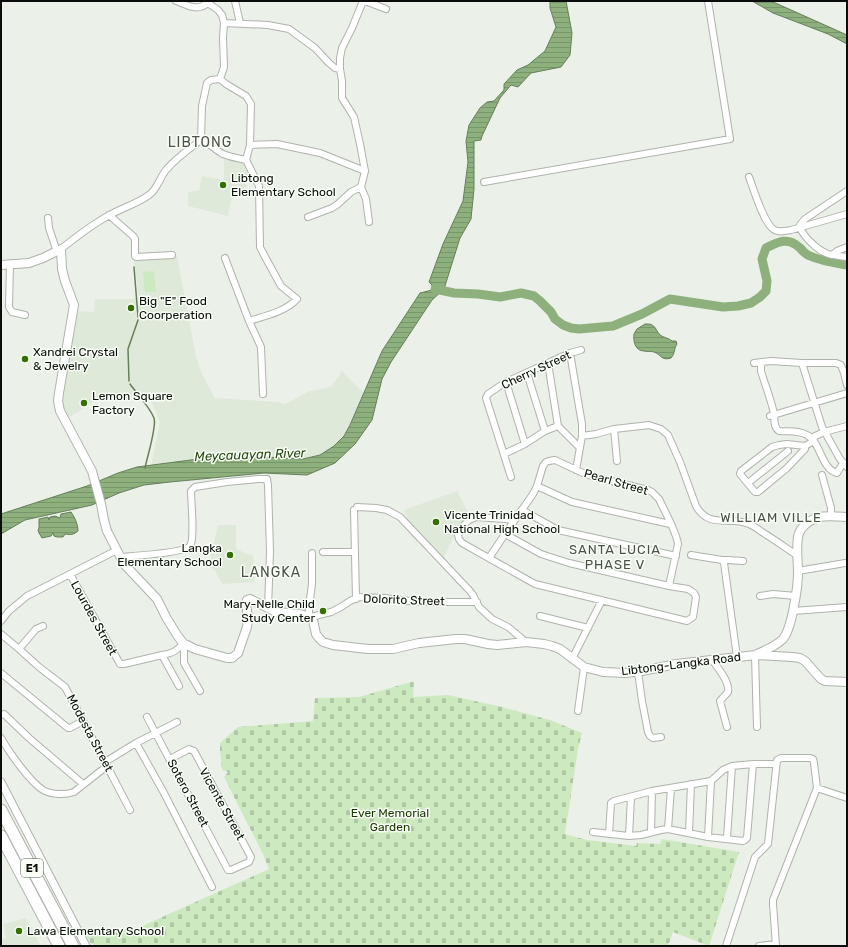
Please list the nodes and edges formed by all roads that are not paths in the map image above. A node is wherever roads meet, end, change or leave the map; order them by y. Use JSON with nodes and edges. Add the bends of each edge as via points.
{"nodes":[{"id":1,"x":176,"y":1,"type":"edge"},
{"id":2,"x":235,"y":1,"type":"edge"},
{"id":3,"x":364,"y":1,"type":"edge"},
{"id":4,"x":708,"y":1,"type":"edge"},
{"id":5,"x":206,"y":2,"type":"edge"},
{"id":6,"x":386,"y":9,"type":"dead end"},
{"id":7,"x":224,"y":23,"type":"junction"},
{"id":8,"x":240,"y":23,"type":"junction"},
{"id":9,"x":340,"y":69,"type":"junction"},
{"id":10,"x":220,"y":79,"type":"junction"},
{"id":11,"x":201,"y":140,"type":"junction"},
{"id":12,"x":250,"y":145,"type":"junction"},
{"id":13,"x":246,"y":160,"type":"junction"},
{"id":14,"x":365,"y":171,"type":"junction"},
{"id":15,"x":749,"y":177,"type":"dead end"},
{"id":16,"x":484,"y":182,"type":"dead end"},
{"id":17,"x":361,"y":187,"type":"junction"},
{"id":18,"x":847,"y":191,"type":"edge"},
{"id":19,"x":847,"y":214,"type":"edge"},
{"id":20,"x":109,"y":215,"type":"junction"},
{"id":21,"x":308,"y":217,"type":"dead end"},
{"id":22,"x":48,"y":218,"type":"dead end"},
{"id":23,"x":370,"y":222,"type":"dead end"},
{"id":24,"x":800,"y":228,"type":"junction"},
{"id":25,"x":847,"y":248,"type":"edge"},
{"id":26,"x":59,"y":250,"type":"junction"},
{"id":27,"x":172,"y":255,"type":"dead end"},
{"id":28,"x":832,"y":255,"type":"junction"},
{"id":29,"x":847,"y":257,"type":"edge"},
{"id":30,"x":225,"y":258,"type":"dead end"},
{"id":31,"x":10,"y":264,"type":"junction"},
{"id":32,"x":1,"y":265,"type":"edge"},
{"id":33,"x":25,"y":315,"type":"dead end"},
{"id":34,"x":249,"y":321,"type":"junction"},
{"id":35,"x":581,"y":350,"type":"dead end"},
{"id":36,"x":570,"y":353,"type":"junction"},
{"id":37,"x":762,"y":362,"type":"junction"},
{"id":38,"x":548,"y":363,"type":"junction"},
{"id":39,"x":754,"y":363,"type":"dead end"},
{"id":40,"x":802,"y":364,"type":"junction"},
{"id":41,"x":527,"y":373,"type":"junction"},
{"id":42,"x":506,"y":382,"type":"junction"},
{"id":43,"x":847,"y":385,"type":"edge"},
{"id":44,"x":847,"y":393,"type":"edge"},
{"id":45,"x":263,"y":394,"type":"dead end"},
{"id":46,"x":814,"y":403,"type":"junction"},
{"id":47,"x":772,"y":415,"type":"junction"},
{"id":48,"x":558,"y":426,"type":"junction"},
{"id":49,"x":847,"y":426,"type":"edge"},
{"id":50,"x":614,"y":429,"type":"junction"},
{"id":51,"x":545,"y":432,"type":"junction"},
{"id":52,"x":824,"y":432,"type":"junction"},
{"id":53,"x":582,"y":436,"type":"junction"},
{"id":54,"x":812,"y":440,"type":"junction"},
{"id":55,"x":526,"y":444,"type":"junction"},
{"id":56,"x":805,"y":446,"type":"junction"},
{"id":57,"x":580,"y":447,"type":"junction"},
{"id":58,"x":788,"y":448,"type":"junction"},
{"id":59,"x":504,"y":454,"type":"junction"},
{"id":60,"x":847,"y":457,"type":"edge"},
{"id":61,"x":617,"y":461,"type":"dead end"},
{"id":62,"x":795,"y":461,"type":"junction"},
{"id":63,"x":843,"y":463,"type":"edge"},
{"id":64,"x":576,"y":470,"type":"junction"},
{"id":65,"x":822,"y":475,"type":"dead end"},
{"id":66,"x":511,"y":477,"type":"dead end"},
{"id":67,"x":748,"y":483,"type":"junction"},
{"id":68,"x":537,"y":486,"type":"junction"},
{"id":69,"x":522,"y":510,"type":"junction"},
{"id":70,"x":831,"y":516,"type":"junction"},
{"id":71,"x":847,"y":517,"type":"edge"},
{"id":72,"x":514,"y":521,"type":"junction"},
{"id":73,"x":670,"y":524,"type":"junction"},
{"id":74,"x":505,"y":534,"type":"junction"},
{"id":75,"x":323,"y":552,"type":"dead end"},
{"id":76,"x":355,"y":552,"type":"junction"},
{"id":77,"x":119,"y":553,"type":"junction"},
{"id":78,"x":312,"y":553,"type":"dead end"},
{"id":79,"x":691,"y":555,"type":"dead end"},
{"id":80,"x":676,"y":556,"type":"junction"},
{"id":81,"x":798,"y":556,"type":"junction"},
{"id":82,"x":489,"y":558,"type":"junction"},
{"id":83,"x":722,"y":560,"type":"junction"},
{"id":84,"x":743,"y":561,"type":"dead end"},
{"id":85,"x":844,"y":563,"type":"dead end"},
{"id":86,"x":798,"y":571,"type":"junction"},
{"id":87,"x":70,"y":574,"type":"junction"},
{"id":88,"x":669,"y":586,"type":"junction"},
{"id":89,"x":760,"y":596,"type":"dead end"},
{"id":90,"x":796,"y":596,"type":"junction"},
{"id":91,"x":356,"y":598,"type":"junction"},
{"id":92,"x":602,"y":600,"type":"junction"},
{"id":93,"x":476,"y":602,"type":"junction"},
{"id":94,"x":847,"y":607,"type":"edge"},
{"id":95,"x":268,"y":609,"type":"junction"},
{"id":96,"x":793,"y":611,"type":"junction"},
{"id":97,"x":310,"y":616,"type":"junction"},
{"id":98,"x":540,"y":616,"type":"dead end"},
{"id":99,"x":1,"y":621,"type":"edge"},
{"id":100,"x":42,"y":626,"type":"dead end"},
{"id":101,"x":588,"y":628,"type":"junction"},
{"id":102,"x":1,"y":634,"type":"edge"},
{"id":103,"x":526,"y":642,"type":"junction"},
{"id":104,"x":184,"y":643,"type":"junction"},
{"id":105,"x":19,"y":649,"type":"junction"},
{"id":106,"x":162,"y":655,"type":"junction"},
{"id":107,"x":755,"y":655,"type":"junction"},
{"id":108,"x":737,"y":657,"type":"junction"},
{"id":109,"x":572,"y":659,"type":"junction"},
{"id":110,"x":712,"y":660,"type":"junction"},
{"id":111,"x":584,"y":667,"type":"junction"},
{"id":112,"x":638,"y":672,"type":"junction"},
{"id":113,"x":1,"y":673,"type":"edge"},
{"id":114,"x":847,"y":682,"type":"edge"},
{"id":115,"x":179,"y":686,"type":"dead end"},
{"id":116,"x":200,"y":692,"type":"dead end"},
{"id":117,"x":578,"y":711,"type":"dead end"},
{"id":118,"x":3,"y":715,"type":"edge"},
{"id":119,"x":147,"y":716,"type":"dead end"},
{"id":120,"x":83,"y":721,"type":"junction"},
{"id":121,"x":177,"y":722,"type":"dead end"},
{"id":122,"x":727,"y":726,"type":"dead end"},
{"id":123,"x":757,"y":727,"type":"dead end"},
{"id":124,"x":156,"y":732,"type":"junction"},
{"id":125,"x":661,"y":737,"type":"dead end"},
{"id":126,"x":1,"y":738,"type":"edge"},
{"id":127,"x":136,"y":743,"type":"junction"},
{"id":128,"x":170,"y":759,"type":"junction"},
{"id":129,"x":106,"y":764,"type":"junction"},
{"id":130,"x":753,"y":764,"type":"junction"},
{"id":131,"x":776,"y":764,"type":"junction"},
{"id":132,"x":732,"y":766,"type":"junction"},
{"id":133,"x":711,"y":781,"type":"junction"},
{"id":134,"x":1,"y":782,"type":"edge"},
{"id":135,"x":83,"y":784,"type":"junction"},
{"id":136,"x":692,"y":784,"type":"junction"},
{"id":137,"x":671,"y":788,"type":"junction"},
{"id":138,"x":817,"y":788,"type":"junction"},
{"id":139,"x":652,"y":791,"type":"junction"},
{"id":140,"x":631,"y":797,"type":"junction"},
{"id":141,"x":847,"y":798,"type":"edge"},
{"id":142,"x":1,"y":810,"type":"edge"},
{"id":143,"x":130,"y":810,"type":"dead end"},
{"id":144,"x":668,"y":829,"type":"junction"},
{"id":145,"x":593,"y":832,"type":"dead end"},
{"id":146,"x":651,"y":832,"type":"junction"},
{"id":147,"x":689,"y":833,"type":"junction"},
{"id":148,"x":609,"y":834,"type":"junction"},
{"id":149,"x":1,"y":836,"type":"edge"},
{"id":150,"x":629,"y":836,"type":"junction"},
{"id":151,"x":708,"y":837,"type":"junction"},
{"id":152,"x":727,"y":838,"type":"junction"},
{"id":153,"x":230,"y":870,"type":"joint"},
{"id":154,"x":212,"y":887,"type":"dead end"},
{"id":155,"x":776,"y":945,"type":"edge"},
{"id":156,"x":59,"y":946,"type":"edge"},
{"id":157,"x":73,"y":946,"type":"edge"},
{"id":158,"x":86,"y":946,"type":"edge"},
{"id":159,"x":726,"y":946,"type":"edge"},
{"id":160,"x":760,"y":946,"type":"edge"}],
"edges":[{"from":1,"to":5,"type":"street","via":[[192,8],[204,6]]},
{"from":2,"to":8,"type":"street"},
{"from":3,"to":6,"type":"street"},
{"from":3,"to":9,"type":"street","via":[[342,48]]},
{"from":4,"to":16,"type":"street","via":[[730,139]]},
{"from":5,"to":7,"type":"street","via":[[218,10]]},
{"from":7,"to":8,"type":"street"},
{"from":7,"to":10,"type":"street","via":[[224,67]]},
{"from":8,"to":9,"type":"street","via":[[289,29],[315,48],[335,68]]},
{"from":9,"to":14,"type":"street","via":[[342,98],[354,117]]},
{"from":10,"to":11,"type":"street","via":[[211,80],[207,84],[202,106]]},
{"from":10,"to":12,"type":"street","via":[[246,96],[251,104]]},
{"from":11,"to":13,"type":"street","via":[[223,154]]},
{"from":11,"to":20,"type":"street","via":[[169,166],[151,194]]},
{"from":12,"to":13,"type":"street"},
{"from":12,"to":14,"type":"street","via":[[277,144],[320,153]]},
{"from":13,"to":34,"type":"street","via":[[259,186],[260,247],[281,286],[297,299],[283,309]]},
{"from":14,"to":17,"type":"street"},
{"from":15,"to":24,"type":"street","via":[[763,214],[773,229],[784,231]]},
{"from":17,"to":21,"type":"street","via":[[332,208]]},
{"from":17,"to":23,"type":"street"},
{"from":18,"to":24,"type":"street","via":[[805,219]]},
{"from":19,"to":24,"type":"street"},
{"from":20,"to":26,"type":"street"},
{"from":20,"to":27,"type":"street","via":[[135,239],[136,257]]},
{"from":22,"to":26,"type":"street","via":[[49,228]]},
{"from":24,"to":28,"type":"street","via":[[816,247]]},
{"from":25,"to":28,"type":"street"},
{"from":26,"to":31,"type":"main road","via":[[29,263]]},
{"from":26,"to":77,"type":"main road","via":[[65,281],[74,305],[58,404],[90,466],[107,531]]},
{"from":28,"to":29,"type":"street"},
{"from":30,"to":34,"type":"street"},
{"from":31,"to":32,"type":"main road"},
{"from":31,"to":33,"type":"street","via":[[9,307],[12,312]]},
{"from":34,"to":45,"type":"street","via":[[261,347]]},
{"from":35,"to":36,"type":"street","name":"Cherry Street"},
{"from":36,"to":38,"type":"street","name":"Cherry Street"},
{"from":36,"to":53,"type":"street"},
{"from":37,"to":39,"type":"street"},
{"from":37,"to":40,"type":"street"},
{"from":37,"to":47,"type":"street","via":[[761,371]]},
{"from":38,"to":41,"type":"street","name":"Cherry Street"},
{"from":38,"to":48,"type":"street"},
{"from":40,"to":43,"type":"street","via":[[838,364]]},
{"from":40,"to":46,"type":"street"},
{"from":41,"to":42,"type":"street","name":"Cherry Street"},
{"from":41,"to":51,"type":"street"},
{"from":42,"to":55,"type":"street"},
{"from":42,"to":59,"type":"street","name":"Cherry Street","via":[[491,391],[486,398]]},
{"from":44,"to":46,"type":"street"},
{"from":46,"to":47,"type":"street"},
{"from":46,"to":52,"type":"street"},
{"from":47,"to":54,"type":"street","via":[[777,430],[802,433]]},
{"from":48,"to":51,"type":"street"},
{"from":48,"to":57,"type":"street"},
{"from":49,"to":52,"type":"street"},
{"from":50,"to":53,"type":"street"},
{"from":50,"to":61,"type":"street"},
{"from":50,"to":81,"type":"street","via":[[649,425],[661,429],[668,435],[700,513],[720,521],[749,524]]},
{"from":51,"to":55,"type":"street"},
{"from":52,"to":54,"type":"street"},
{"from":52,"to":63,"type":"street"},
{"from":53,"to":57,"type":"street"},
{"from":54,"to":56,"type":"street"},
{"from":54,"to":63,"type":"street","via":[[834,472],[837,473]]},
{"from":55,"to":59,"type":"street"},
{"from":56,"to":58,"type":"street"},
{"from":56,"to":62,"type":"street"},
{"from":57,"to":64,"type":"street"},
{"from":58,"to":62,"type":"street"},
{"from":58,"to":67,"type":"street"},
{"from":58,"to":67,"type":"street","via":[[779,445],[772,447],[741,471],[740,474]]},
{"from":59,"to":66,"type":"street"},
{"from":60,"to":63,"type":"street"},
{"from":62,"to":67,"type":"street","via":[[758,492],[755,492]]},
{"from":64,"to":68,"type":"street","name":"Pearl Street","via":[[555,460],[546,462]]},
{"from":64,"to":73,"type":"street","name":"Pearl Street","via":[[652,492],[659,499]]},
{"from":65,"to":70,"type":"street"},
{"from":68,"to":69,"type":"street","name":"Pearl Street"},
{"from":68,"to":73,"type":"street","via":[[572,502]]},
{"from":69,"to":72,"type":"street","name":"Pearl Street"},
{"from":69,"to":80,"type":"street","via":[[558,530]]},
{"from":70,"to":71,"type":"main road"},
{"from":70,"to":81,"type":"main road","via":[[820,516],[803,527],[798,535]]},
{"from":72,"to":74,"type":"street","name":"Pearl Street"},
{"from":72,"to":82,"type":"street","via":[[476,517],[462,527],[459,539]]},
{"from":73,"to":80,"type":"street","name":"Pearl Street","via":[[678,544]]},
{"from":74,"to":82,"type":"street","name":"Pearl Street"},
{"from":74,"to":88,"type":"street","via":[[541,554],[569,563]]},
{"from":75,"to":76,"type":"street"},
{"from":76,"to":91,"type":"street"},
{"from":76,"to":93,"type":"street","via":[[355,509],[387,510],[400,517],[469,590]]},
{"from":77,"to":87,"type":"street"},
{"from":77,"to":95,"type":"street","via":[[161,553],[187,549],[192,541],[191,491],[195,487],[267,478],[270,551]]},
{"from":77,"to":104,"type":"main road","via":[[124,564],[156,598]]},
{"from":78,"to":97,"type":"street"},
{"from":79,"to":83,"type":"street"},
{"from":80,"to":88,"type":"street","name":"Pearl Street"},
{"from":81,"to":86,"type":"main road"},
{"from":82,"to":92,"type":"street","via":[[535,584]]},
{"from":83,"to":84,"type":"street"},
{"from":83,"to":108,"type":"street"},
{"from":85,"to":86,"type":"street"},
{"from":86,"to":90,"type":"main road"},
{"from":87,"to":99,"type":"street","via":[[27,596]]},
{"from":87,"to":106,"type":"street","name":"Lourdes Street","via":[[120,664]]},
{"from":88,"to":92,"type":"street","via":[[688,589],[694,593],[696,597],[693,617],[687,621]]},
{"from":89,"to":90,"type":"street"},
{"from":90,"to":96,"type":"main road"},
{"from":91,"to":93,"type":"street","name":"Dolorito Street"},
{"from":91,"to":97,"type":"street","name":"Dolorito Street","via":[[331,612]]},
{"from":92,"to":101,"type":"street"},
{"from":93,"to":103,"type":"street","via":[[492,619],[508,627]]},
{"from":94,"to":96,"type":"street"},
{"from":95,"to":97,"type":"main road"},
{"from":95,"to":104,"type":"main road","via":[[247,600],[247,627],[238,653],[232,658],[195,649]]},
{"from":96,"to":107,"type":"main road","via":[[783,639]]},
{"from":97,"to":103,"type":"main road","name":"Libtong-Langka Road","via":[[316,634],[323,642],[333,645],[393,649],[456,638],[497,645]]},
{"from":98,"to":101,"type":"street"},
{"from":100,"to":105,"type":"street","via":[[36,629]]},
{"from":101,"to":109,"type":"street"},
{"from":102,"to":105,"type":"street","name":"Modesta Street"},
{"from":103,"to":109,"type":"main road","name":"Libtong-Langka Road","via":[[552,646]]},
{"from":104,"to":106,"type":"street","name":"Lourdes Street","via":[[178,650]]},
{"from":104,"to":116,"type":"street","via":[[184,663]]},
{"from":105,"to":120,"type":"street","name":"Modesta Street","via":[[65,687]]},
{"from":106,"to":115,"type":"street"},
{"from":107,"to":108,"type":"main road","name":"Libtong-Langka Road"},
{"from":107,"to":114,"type":"main road","via":[[800,658],[821,679]]},
{"from":107,"to":123,"type":"street"},
{"from":108,"to":110,"type":"main road","name":"Libtong-Langka Road"},
{"from":109,"to":111,"type":"main road","name":"Libtong-Langka Road"},
{"from":110,"to":112,"type":"main road","name":"Libtong-Langka Road"},
{"from":110,"to":122,"type":"street","via":[[728,686],[728,692],[720,701]]},
{"from":111,"to":112,"type":"main road","name":"Libtong-Langka Road","via":[[603,672]]},
{"from":111,"to":117,"type":"street"},
{"from":112,"to":125,"type":"street","via":[[648,732],[653,738]]},
{"from":113,"to":120,"type":"street","via":[[68,728]]},
{"from":118,"to":135,"type":"street"},
{"from":119,"to":124,"type":"street","name":"Sotero Street"},
{"from":120,"to":129,"type":"street","name":"Modesta Street"},
{"from":121,"to":124,"type":"street"},
{"from":124,"to":127,"type":"street"},
{"from":124,"to":128,"type":"street","name":"Sotero Street"},
{"from":126,"to":135,"type":"street","via":[[8,751],[43,790],[68,794]]},
{"from":127,"to":129,"type":"street"},
{"from":127,"to":154,"type":"street"},
{"from":128,"to":153,"type":"street","name":"Sotero Street"},
{"from":128,"to":153,"type":"street","name":"Vicente Street","via":[[189,749],[194,751],[251,857],[249,862]]},
{"from":129,"to":135,"type":"street"},
{"from":129,"to":143,"type":"street","name":"Modesta Street"},
{"from":130,"to":131,"type":"street"},
{"from":130,"to":132,"type":"street"},
{"from":130,"to":152,"type":"street","via":[[747,838],[743,841]]},
{"from":131,"to":138,"type":"street","via":[[781,758],[813,759]]},
{"from":131,"to":159,"type":"street","via":[[768,844],[755,857]]},
{"from":132,"to":133,"type":"street"},
{"from":132,"to":152,"type":"street"},
{"from":133,"to":136,"type":"street"},
{"from":133,"to":151,"type":"street"},
{"from":134,"to":158,"type":"street"},
{"from":136,"to":137,"type":"street"},
{"from":136,"to":147,"type":"street"},
{"from":137,"to":139,"type":"street"},
{"from":137,"to":144,"type":"street"},
{"from":138,"to":141,"type":"street"},
{"from":138,"to":155,"type":"street","via":[[773,900]]},
{"from":139,"to":140,"type":"street"},
{"from":139,"to":146,"type":"street"},
{"from":140,"to":148,"type":"street","via":[[611,803]]},
{"from":140,"to":150,"type":"street"},
{"from":142,"to":157,"type":"highway","number":"E1"},
{"from":144,"to":146,"type":"street"},
{"from":144,"to":147,"type":"street"},
{"from":145,"to":148,"type":"street"},
{"from":146,"to":150,"type":"street"},
{"from":147,"to":151,"type":"street"},
{"from":148,"to":150,"type":"street"},
{"from":149,"to":156,"type":"highway","number":"E1"},
{"from":151,"to":152,"type":"street"},
{"from":155,"to":160,"type":"street"}]}
